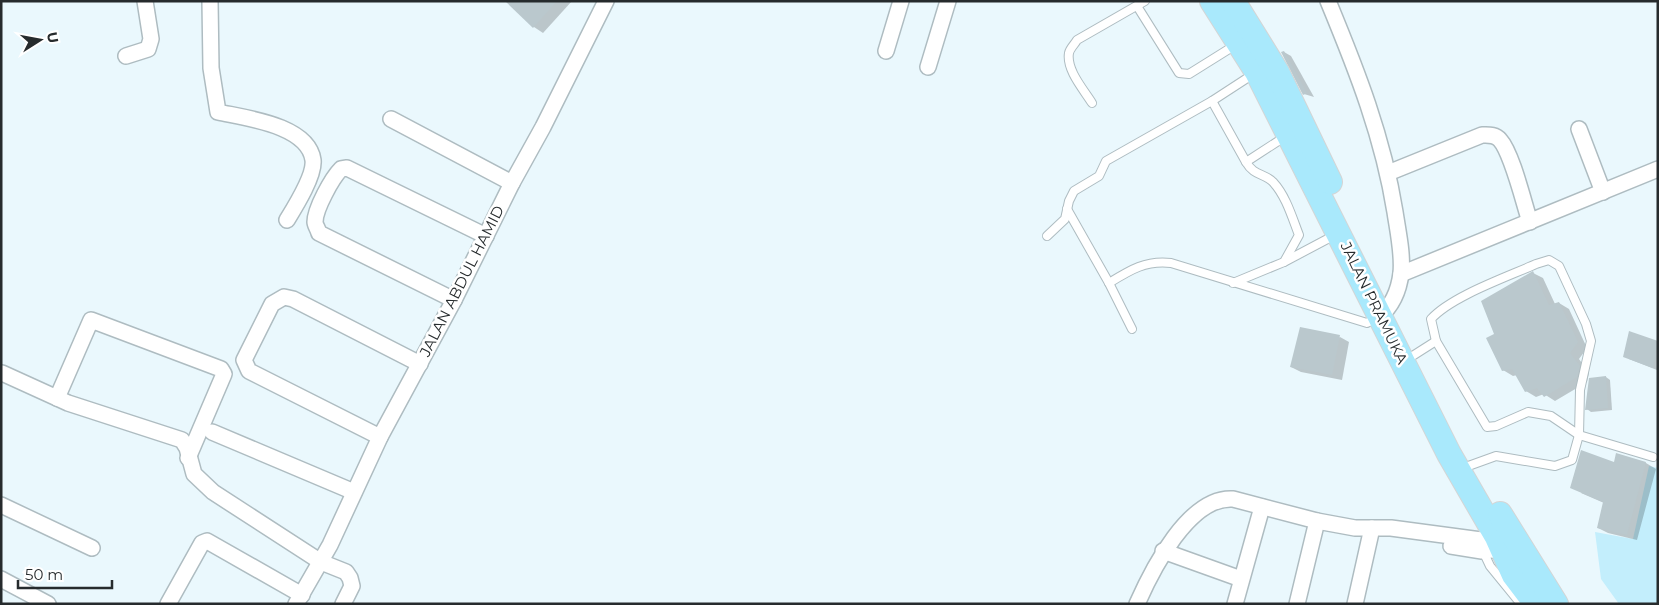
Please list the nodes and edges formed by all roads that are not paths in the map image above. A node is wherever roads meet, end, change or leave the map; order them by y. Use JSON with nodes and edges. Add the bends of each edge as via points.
{"nodes":[{"id":1,"x":145,"y":1,"type":"edge"},
{"id":2,"x":210,"y":1,"type":"edge"},
{"id":3,"x":606,"y":1,"type":"edge"},
{"id":4,"x":901,"y":1,"type":"edge"},
{"id":5,"x":948,"y":1,"type":"edge"},
{"id":6,"x":1145,"y":1,"type":"edge"},
{"id":7,"x":1212,"y":1,"type":"edge"},
{"id":8,"x":1233,"y":1,"type":"edge"},
{"id":9,"x":1328,"y":1,"type":"edge"},
{"id":10,"x":1137,"y":6,"type":"junction"},
{"id":11,"x":1238,"y":43,"type":"junction"},
{"id":12,"x":886,"y":51,"type":"dead end"},
{"id":13,"x":126,"y":56,"type":"dead end"},
{"id":14,"x":928,"y":66,"type":"dead end"},
{"id":15,"x":1257,"y":72,"type":"junction"},
{"id":16,"x":1212,"y":100,"type":"junction"},
{"id":17,"x":1092,"y":103,"type":"dead end"},
{"id":18,"x":391,"y":120,"type":"dead end"},
{"id":19,"x":1579,"y":129,"type":"dead end"},
{"id":20,"x":1296,"y":130,"type":"junction"},
{"id":21,"x":1246,"y":162,"type":"junction"},
{"id":22,"x":1658,"y":169,"type":"edge"},
{"id":23,"x":1388,"y":172,"type":"junction"},
{"id":24,"x":512,"y":183,"type":"junction"},
{"id":25,"x":1603,"y":192,"type":"junction"},
{"id":26,"x":1067,"y":209,"type":"junction"},
{"id":27,"x":287,"y":220,"type":"dead end"},
{"id":28,"x":1530,"y":222,"type":"junction"},
{"id":29,"x":1339,"y":233,"type":"junction"},
{"id":30,"x":486,"y":236,"type":"junction"},
{"id":31,"x":1046,"y":236,"type":"dead end"},
{"id":32,"x":1284,"y":262,"type":"junction"},
{"id":33,"x":1401,"y":274,"type":"junction"},
{"id":34,"x":1109,"y":283,"type":"junction"},
{"id":35,"x":1233,"y":283,"type":"junction"},
{"id":36,"x":454,"y":300,"type":"junction"},
{"id":37,"x":1384,"y":312,"type":"junction"},
{"id":38,"x":1132,"y":329,"type":"dead end"},
{"id":39,"x":1436,"y":341,"type":"junction"},
{"id":40,"x":1414,"y":355,"type":"junction"},
{"id":41,"x":420,"y":364,"type":"junction"},
{"id":42,"x":2,"y":373,"type":"edge"},
{"id":43,"x":57,"y":398,"type":"junction"},
{"id":44,"x":212,"y":432,"type":"dead end"},
{"id":45,"x":1579,"y":435,"type":"junction"},
{"id":46,"x":380,"y":437,"type":"junction"},
{"id":47,"x":1653,"y":457,"type":"dead end"},
{"id":48,"x":188,"y":458,"type":"junction"},
{"id":49,"x":1464,"y":468,"type":"junction"},
{"id":50,"x":354,"y":492,"type":"junction"},
{"id":51,"x":1,"y":505,"type":"edge"},
{"id":52,"x":1260,"y":511,"type":"junction"},
{"id":53,"x":1315,"y":525,"type":"junction"},
{"id":54,"x":1372,"y":533,"type":"junction"},
{"id":55,"x":1490,"y":544,"type":"junction"},
{"id":56,"x":92,"y":548,"type":"dead end"},
{"id":57,"x":1166,"y":553,"type":"junction"},
{"id":58,"x":321,"y":562,"type":"junction"},
{"id":59,"x":1,"y":579,"type":"edge"},
{"id":60,"x":1242,"y":579,"type":"junction"},
{"id":61,"x":299,"y":599,"type":"edge"},
{"id":62,"x":174,"y":602,"type":"edge"},
{"id":63,"x":48,"y":604,"type":"edge"},
{"id":64,"x":343,"y":604,"type":"edge"},
{"id":65,"x":1137,"y":604,"type":"edge"},
{"id":66,"x":1147,"y":604,"type":"edge"},
{"id":67,"x":1235,"y":604,"type":"edge"},
{"id":68,"x":1297,"y":604,"type":"edge"},
{"id":69,"x":1355,"y":604,"type":"edge"},
{"id":70,"x":1521,"y":604,"type":"edge"},
{"id":71,"x":1536,"y":604,"type":"edge"},
{"id":72,"x":1556,"y":604,"type":"edge"}],
"edges":[{"from":1,"to":13,"type":"street","via":[[151,39],[148,49]]},
{"from":2,"to":27,"type":"street","via":[[210,68],[218,112],[284,129],[300,139],[313,160],[311,172]]},
{"from":3,"to":24,"type":"street","name":"JALAN ABDUL HAMID"},
{"from":4,"to":12,"type":"street"},
{"from":5,"to":14,"type":"street"},
{"from":6,"to":10,"type":"lane"},
{"from":7,"to":11,"type":"main road","name":"JALAN PRAMUKA"},
{"from":8,"to":20,"type":"main road","name":"JALAN PRAMUKA","via":[[1277,72]]},
{"from":9,"to":23,"type":"street","via":[[1377,128]]},
{"from":10,"to":11,"type":"lane","via":[[1179,73],[1189,74]]},
{"from":10,"to":17,"type":"lane","via":[[1077,40],[1071,49],[1072,69]]},
{"from":11,"to":15,"type":"main road","name":"JALAN PRAMUKA"},
{"from":15,"to":16,"type":"lane"},
{"from":15,"to":20,"type":"main road","name":"JALAN PRAMUKA"},
{"from":16,"to":21,"type":"lane"},
{"from":16,"to":26,"type":"lane","via":[[1106,161],[1099,176],[1074,192]]},
{"from":18,"to":24,"type":"street"},
{"from":19,"to":25,"type":"street"},
{"from":20,"to":21,"type":"lane"},
{"from":20,"to":29,"type":"main road","name":"JALAN PRAMUKA"},
{"from":20,"to":37,"type":"main road","name":"JALAN PRAMUKA"},
{"from":21,"to":32,"type":"lane","via":[[1253,172],[1272,180],[1282,194],[1299,235]]},
{"from":22,"to":25,"type":"street"},
{"from":23,"to":28,"type":"street","via":[[1482,135],[1494,136],[1500,140],[1509,158]]},
{"from":23,"to":33,"type":"street","via":[[1398,230]]},
{"from":24,"to":30,"type":"street","name":"JALAN ABDUL HAMID"},
{"from":25,"to":28,"type":"street"},
{"from":26,"to":31,"type":"lane","via":[[1065,219]]},
{"from":26,"to":34,"type":"lane"},
{"from":28,"to":33,"type":"street"},
{"from":29,"to":32,"type":"lane"},
{"from":29,"to":37,"type":"main road","name":"JALAN PRAMUKA"},
{"from":30,"to":36,"type":"street","name":"JALAN ABDUL HAMID"},
{"from":30,"to":36,"type":"street","via":[[347,168],[341,169],[331,182],[316,216],[319,233]]},
{"from":32,"to":35,"type":"lane"},
{"from":33,"to":37,"type":"street"},
{"from":34,"to":35,"type":"lane","via":[[1132,269],[1158,261]]},
{"from":34,"to":38,"type":"lane"},
{"from":35,"to":37,"type":"lane","via":[[1367,323]]},
{"from":36,"to":41,"type":"street","name":"JALAN ABDUL HAMID"},
{"from":37,"to":40,"type":"main road","name":"JALAN PRAMUKA"},
{"from":37,"to":49,"type":"main road","name":"JALAN PRAMUKA"},
{"from":39,"to":40,"type":"lane"},
{"from":39,"to":45,"type":"lane","via":[[1487,427],[1528,412],[1551,416]]},
{"from":39,"to":45,"type":"lane","via":[[1431,319],[1455,302],[1536,264],[1549,260],[1559,266],[1591,341],[1580,390]]},
{"from":40,"to":49,"type":"main road","name":"JALAN PRAMUKA"},
{"from":41,"to":46,"type":"street","name":"JALAN ABDUL HAMID"},
{"from":41,"to":46,"type":"street","via":[[293,299],[284,297],[272,304],[244,360],[249,371]]},
{"from":42,"to":43,"type":"street"},
{"from":43,"to":48,"type":"street","via":[[104,417],[182,440]]},
{"from":43,"to":48,"type":"street","via":[[91,320],[221,369],[224,374]]},
{"from":44,"to":50,"type":"street"},
{"from":45,"to":47,"type":"lane"},
{"from":45,"to":49,"type":"lane","via":[[1572,460],[1563,465],[1496,456]]},
{"from":46,"to":50,"type":"street","name":"JALAN ABDUL HAMID"},
{"from":48,"to":58,"type":"street","via":[[194,474],[213,492]]},
{"from":49,"to":55,"type":"main road","name":"JALAN PRAMUKA"},
{"from":49,"to":72,"type":"main road","name":"JALAN PRAMUKA"},
{"from":50,"to":58,"type":"street","name":"JALAN ABDUL HAMID"},
{"from":51,"to":56,"type":"street"},
{"from":52,"to":53,"type":"street"},
{"from":52,"to":57,"type":"street","via":[[1233,499],[1223,498],[1214,502],[1189,522]]},
{"from":52,"to":60,"type":"street"},
{"from":53,"to":54,"type":"street"},
{"from":53,"to":68,"type":"street"},
{"from":54,"to":55,"type":"street","via":[[1391,528]]},
{"from":54,"to":69,"type":"street"},
{"from":55,"to":70,"type":"lane","via":[[1499,579]]},
{"from":55,"to":71,"type":"main road","name":"JALAN PRAMUKA"},
{"from":57,"to":60,"type":"street"},
{"from":57,"to":65,"type":"street"},
{"from":57,"to":66,"type":"street"},
{"from":58,"to":61,"type":"street","name":"JALAN ABDUL HAMID"},
{"from":58,"to":64,"type":"street","via":[[346,572],[350,578],[352,586]]},
{"from":59,"to":63,"type":"street"},
{"from":60,"to":67,"type":"street"},
{"from":61,"to":62,"type":"street","via":[[207,541],[202,543]]}]}
